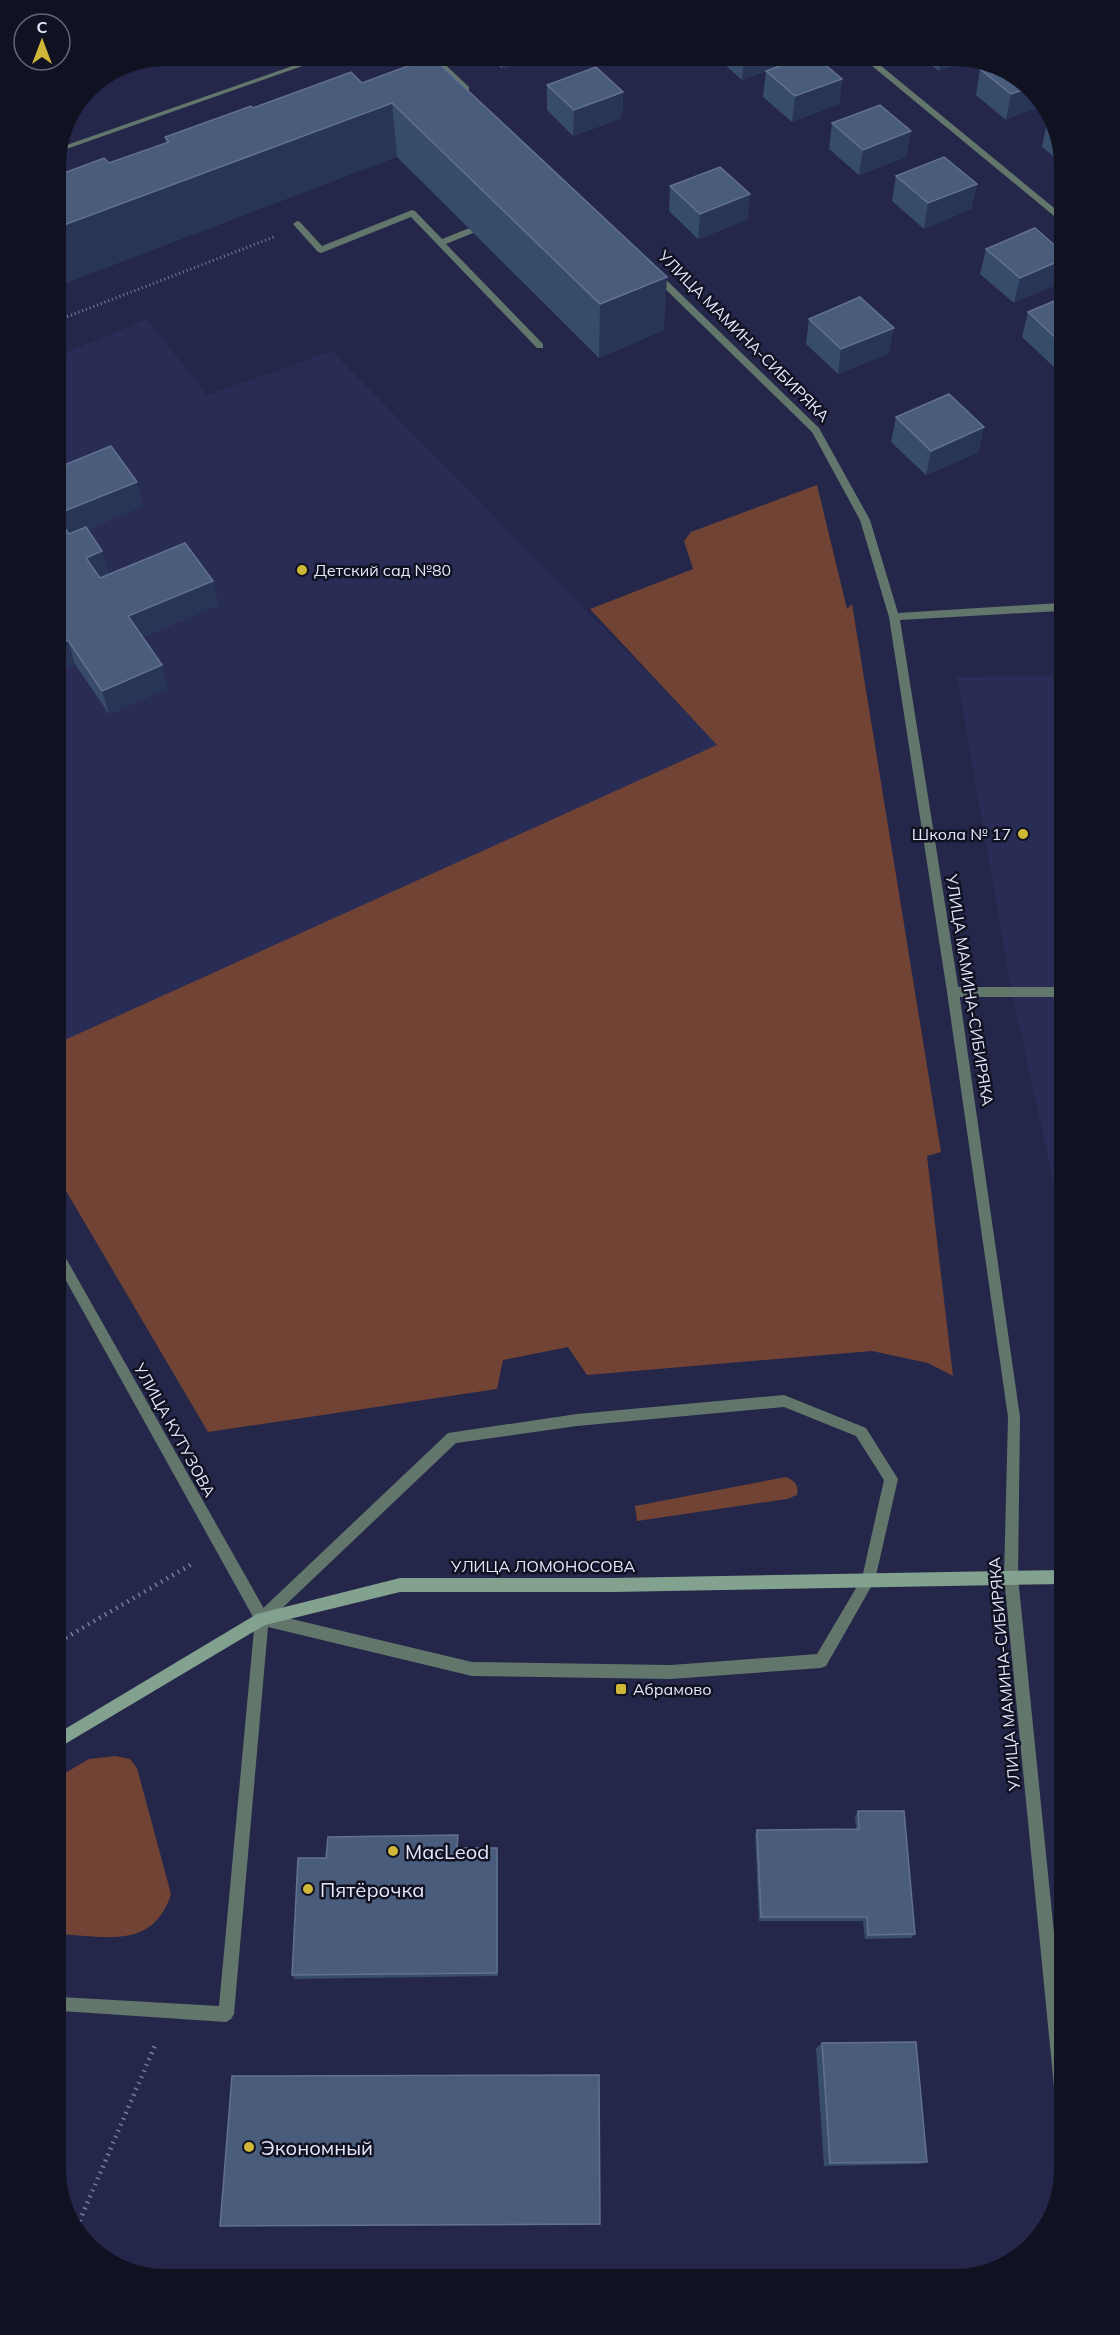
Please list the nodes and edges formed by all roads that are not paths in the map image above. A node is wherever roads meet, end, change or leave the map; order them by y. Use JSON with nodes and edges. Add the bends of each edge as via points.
{"nodes":[{"id":1,"x":298,"y":66,"type":"edge"},
{"id":2,"x":441,"y":66,"type":"edge"},
{"id":3,"x":876,"y":66,"type":"edge"},
{"id":4,"x":462,"y":90,"type":"edge"},
{"id":5,"x":68,"y":147,"type":"edge"},
{"id":6,"x":1054,"y":213,"type":"edge"},
{"id":7,"x":299,"y":226,"type":"road end"},
{"id":8,"x":470,"y":231,"type":"dead end"},
{"id":9,"x":440,"y":243,"type":"junction"},
{"id":10,"x":646,"y":265,"type":"edge"},
{"id":11,"x":540,"y":346,"type":"dead end"},
{"id":12,"x":1054,"y":607,"type":"edge"},
{"id":13,"x":894,"y":617,"type":"junction"},
{"id":14,"x":953,"y":992,"type":"junction"},
{"id":15,"x":1054,"y":992,"type":"edge"},
{"id":16,"x":66,"y":1270,"type":"edge"},
{"id":17,"x":1011,"y":1577,"type":"junction"},
{"id":18,"x":1054,"y":1578,"type":"edge"},
{"id":19,"x":868,"y":1580,"type":"junction"},
{"id":20,"x":262,"y":1619,"type":"junction"},
{"id":21,"x":66,"y":1736,"type":"edge"},
{"id":22,"x":66,"y":2004,"type":"edge"},
{"id":23,"x":1054,"y":2007,"type":"edge"}],
"edges":[{"from":1,"to":5,"type":"street"},
{"from":2,"to":4,"type":"street"},
{"from":3,"to":6,"type":"street"},
{"from":7,"to":9,"type":"street","via":[[321,250],[412,213]]},
{"from":8,"to":9,"type":"street"},
{"from":9,"to":11,"type":"street"},
{"from":10,"to":13,"type":"street","name":"УЛИЦА МАМИНА-СИБИРЯКА","via":[[816,430],[865,520]]},
{"from":12,"to":13,"type":"street"},
{"from":13,"to":14,"type":"street","name":"УЛИЦА МАМИНА-СИБИРЯКА"},
{"from":14,"to":15,"type":"street"},
{"from":14,"to":17,"type":"street","name":"УЛИЦА МАМИНА-СИБИРЯКА","via":[[1014,1417]]},
{"from":16,"to":20,"type":"street","name":"УЛИЦА КУТУЗОВА"},
{"from":17,"to":18,"type":"street","name":"УЛИЦА ЛОМОНОСОВА"},
{"from":17,"to":19,"type":"street","name":"УЛИЦА ЛОМОНОСОВА"},
{"from":17,"to":23,"type":"street","name":"УЛИЦА МАМИНА-СИБИРЯКА"},
{"from":19,"to":20,"type":"street","name":"УЛИЦА ЛОМОНОСОВА","via":[[400,1585]]},
{"from":19,"to":20,"type":"street","via":[[820,1661],[671,1672],[472,1669]]},
{"from":19,"to":20,"type":"street","via":[[891,1479],[861,1432],[784,1401],[577,1420],[453,1437]]},
{"from":20,"to":21,"type":"street","name":"УЛИЦА ЛОМОНОСОВА"},
{"from":20,"to":22,"type":"street","via":[[226,2013]]}]}
